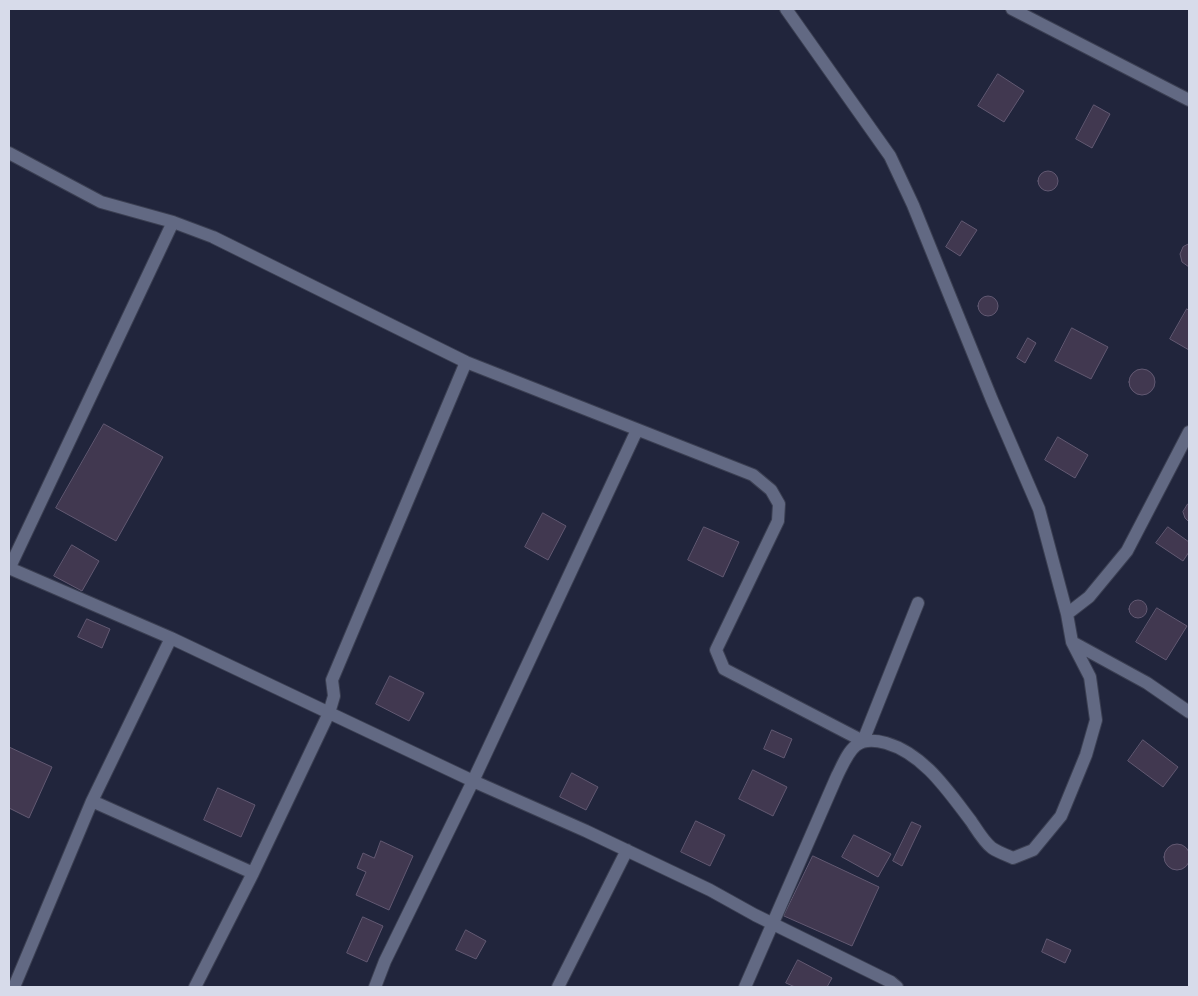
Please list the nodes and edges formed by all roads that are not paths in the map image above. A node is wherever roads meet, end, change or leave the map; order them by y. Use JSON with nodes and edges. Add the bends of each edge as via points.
{"nodes":[{"id":1,"x":786,"y":9,"type":"edge"},
{"id":2,"x":1012,"y":9,"type":"edge"},
{"id":3,"x":1189,"y":100,"type":"edge"},
{"id":4,"x":9,"y":154,"type":"edge"},
{"id":5,"x":173,"y":222,"type":"junction"},
{"id":6,"x":466,"y":362,"type":"junction"},
{"id":7,"x":637,"y":430,"type":"junction"},
{"id":8,"x":1189,"y":432,"type":"edge"},
{"id":9,"x":9,"y":568,"type":"edge"},
{"id":10,"x":918,"y":603,"type":"dead end"},
{"id":11,"x":1067,"y":614,"type":"junction"},
{"id":12,"x":170,"y":638,"type":"junction"},
{"id":13,"x":1072,"y":642,"type":"junction"},
{"id":14,"x":1189,"y":712,"type":"edge"},
{"id":15,"x":329,"y":714,"type":"junction"},
{"id":16,"x":863,"y":741,"type":"junction"},
{"id":17,"x":473,"y":781,"type":"junction"},
{"id":18,"x":92,"y":802,"type":"junction"},
{"id":19,"x":627,"y":850,"type":"junction"},
{"id":20,"x":253,"y":874,"type":"junction"},
{"id":21,"x":773,"y":923,"type":"junction"},
{"id":22,"x":14,"y":987,"type":"edge"},
{"id":23,"x":195,"y":987,"type":"edge"},
{"id":24,"x":375,"y":987,"type":"edge"},
{"id":25,"x":558,"y":987,"type":"edge"},
{"id":26,"x":745,"y":987,"type":"edge"},
{"id":27,"x":897,"y":987,"type":"edge"}],
"edges":[{"from":1,"to":11,"type":"street","via":[[890,156],[913,205],[1038,509]]},
{"from":2,"to":3,"type":"street"},
{"from":4,"to":5,"type":"street","via":[[101,202]]},
{"from":5,"to":6,"type":"street","via":[[213,236]]},
{"from":5,"to":9,"type":"street"},
{"from":6,"to":7,"type":"street"},
{"from":6,"to":15,"type":"street","via":[[332,680],[334,696]]},
{"from":7,"to":16,"type":"street","via":[[753,476],[771,490],[779,504],[778,521],[716,650],[724,669]]},
{"from":7,"to":17,"type":"street"},
{"from":8,"to":11,"type":"street","via":[[1127,551],[1089,597]]},
{"from":9,"to":12,"type":"street"},
{"from":10,"to":16,"type":"street"},
{"from":11,"to":13,"type":"street"},
{"from":12,"to":15,"type":"street"},
{"from":12,"to":18,"type":"street"},
{"from":13,"to":14,"type":"street","via":[[1147,683]]},
{"from":13,"to":16,"type":"street","via":[[1090,677],[1096,720],[1086,755],[1061,816],[1033,850],[1013,858],[992,848],[944,785],[920,762],[899,747],[876,740]]},
{"from":15,"to":17,"type":"street"},
{"from":15,"to":20,"type":"street"},
{"from":16,"to":21,"type":"street","via":[[845,758]]},
{"from":17,"to":19,"type":"street"},
{"from":17,"to":24,"type":"street"},
{"from":18,"to":20,"type":"street"},
{"from":18,"to":22,"type":"street"},
{"from":19,"to":21,"type":"street"},
{"from":19,"to":25,"type":"street"},
{"from":20,"to":23,"type":"street"},
{"from":21,"to":26,"type":"street"},
{"from":21,"to":27,"type":"street"}]}
